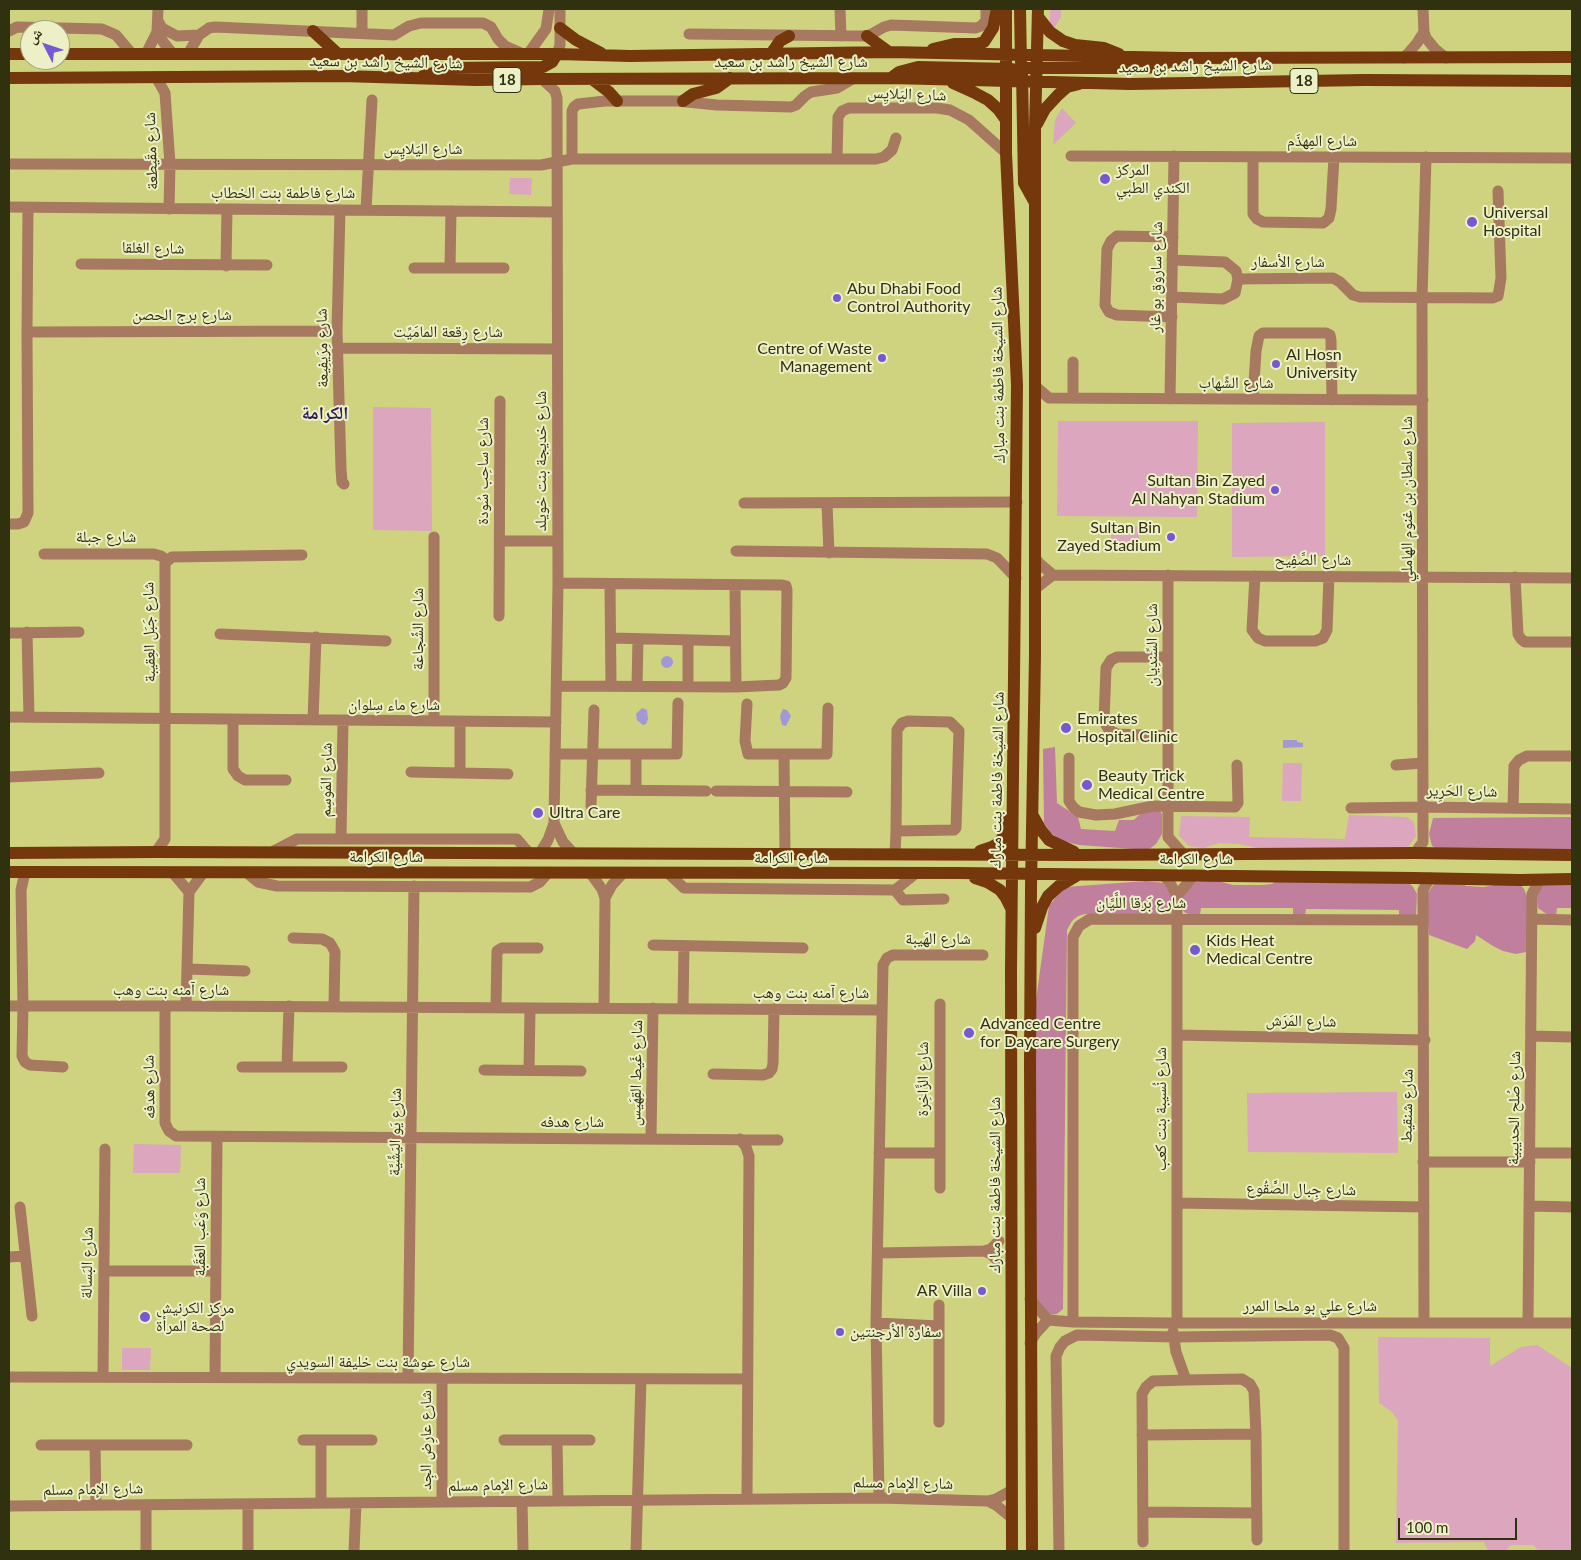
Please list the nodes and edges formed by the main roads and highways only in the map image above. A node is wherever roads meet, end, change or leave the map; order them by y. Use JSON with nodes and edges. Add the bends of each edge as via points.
{"nodes":[{"id":1,"x":997,"y":9,"type":"edge"},
{"id":2,"x":1006,"y":9,"type":"edge"},
{"id":3,"x":1020,"y":9,"type":"edge"},
{"id":4,"x":1038,"y":13,"type":"edge"},
{"id":5,"x":560,"y":28,"type":"road end"},
{"id":6,"x":313,"y":31,"type":"road end"},
{"id":7,"x":789,"y":36,"type":"road end"},
{"id":8,"x":868,"y":36,"type":"road end"},
{"id":9,"x":889,"y":52,"type":"junction"},
{"id":10,"x":922,"y":53,"type":"junction"},
{"id":11,"x":70,"y":54,"type":"edge"},
{"id":12,"x":338,"y":54,"type":"junction"},
{"id":13,"x":557,"y":54,"type":"junction"},
{"id":14,"x":771,"y":54,"type":"junction"},
{"id":15,"x":1006,"y":55,"type":"junction"},
{"id":16,"x":606,"y":56,"type":"junction"},
{"id":17,"x":1124,"y":57,"type":"junction"},
{"id":18,"x":1572,"y":57,"type":"edge"},
{"id":19,"x":1182,"y":58,"type":"junction"},
{"id":20,"x":1037,"y":61,"type":"junction"},
{"id":21,"x":1021,"y":68,"type":"junction"},
{"id":22,"x":1006,"y":75,"type":"junction"},
{"id":23,"x":9,"y":78,"type":"edge"},
{"id":24,"x":418,"y":78,"type":"junction"},
{"id":25,"x":730,"y":78,"type":"junction"},
{"id":26,"x":891,"y":78,"type":"junction"},
{"id":27,"x":592,"y":79,"type":"junction"},
{"id":28,"x":946,"y":81,"type":"junction"},
{"id":29,"x":1572,"y":81,"type":"edge"},
{"id":30,"x":1036,"y":82,"type":"junction"},
{"id":31,"x":1082,"y":82,"type":"junction"},
{"id":32,"x":617,"y":101,"type":"road end"},
{"id":33,"x":683,"y":102,"type":"road end"},
{"id":34,"x":1006,"y":120,"type":"junction"},
{"id":35,"x":1035,"y":128,"type":"junction"},
{"id":36,"x":1034,"y":202,"type":"junction"},
{"id":37,"x":1013,"y":801,"type":"junction"},
{"id":38,"x":1032,"y":813,"type":"junction"},
{"id":39,"x":9,"y":853,"type":"edge"},
{"id":40,"x":968,"y":854,"type":"junction"},
{"id":41,"x":1013,"y":855,"type":"junction"},
{"id":42,"x":1032,"y":855,"type":"junction"},
{"id":43,"x":1081,"y":855,"type":"junction"},
{"id":44,"x":1572,"y":855,"type":"edge"},
{"id":45,"x":9,"y":872,"type":"edge"},
{"id":46,"x":958,"y":873,"type":"junction"},
{"id":47,"x":1012,"y":875,"type":"junction"},
{"id":48,"x":1031,"y":875,"type":"junction"},
{"id":49,"x":1080,"y":875,"type":"junction"},
{"id":50,"x":1572,"y":879,"type":"edge"},
{"id":51,"x":1012,"y":911,"type":"junction"},
{"id":52,"x":1031,"y":945,"type":"junction"},
{"id":53,"x":1012,"y":1551,"type":"edge"},
{"id":54,"x":1032,"y":1551,"type":"edge"}],
"edges":[{"from":1,"to":10,"type":"main road","via":[[993,28],[984,42],[946,46]]},
{"from":2,"to":15,"type":"main road","name":"شارع الشيخة فاطمة بنت مبارك"},
{"from":3,"to":21,"type":"main road"},
{"from":4,"to":17,"type":"main road","via":[[1050,32],[1063,41],[1104,48]]},
{"from":4,"to":20,"type":"main road"},
{"from":5,"to":16,"type":"main road"},
{"from":6,"to":12,"type":"main road"},
{"from":7,"to":14,"type":"main road","via":[[780,41]]},
{"from":8,"to":9,"type":"main road"},
{"from":9,"to":10,"type":"main road","name":"شارع الشيخ راشد بن سعيد","number":"18"},
{"from":9,"to":14,"type":"main road","name":"شارع الشيخ راشد بن سعيد","number":"18"},
{"from":10,"to":15,"type":"main road","name":"شارع الشيخ راشد بن سعيد","number":"18"},
{"from":11,"to":12,"type":"main road","name":"شارع الشيخ راشد بن سعيد","number":"18"},
{"from":12,"to":13,"type":"main road","name":"شارع الشيخ راشد بن سعيد","number":"18"},
{"from":13,"to":16,"type":"main road","name":"شارع الشيخ راشد بن سعيد","number":"18"},
{"from":13,"to":24,"type":"main road","via":[[543,67],[450,68]]},
{"from":14,"to":16,"type":"main road","name":"شارع الشيخ راشد بن سعيد","number":"18"},
{"from":15,"to":21,"type":"main road","name":"شارع الشيخ راشد بن سعيد","number":"18"},
{"from":15,"to":22,"type":"main road","name":"شارع الشيخة فاطمة بنت مبارك"},
{"from":17,"to":19,"type":"main road","name":"شارع الشيخ راشد بن سعيد","number":"18"},
{"from":17,"to":20,"type":"main road","name":"شارع الشيخ راشد بن سعيد","number":"18"},
{"from":18,"to":19,"type":"main road","name":"شارع الشيخ راشد بن سعيد","number":"18"},
{"from":19,"to":20,"type":"main road","via":[[1148,68]]},
{"from":20,"to":21,"type":"main road"},
{"from":20,"to":30,"type":"main road"},
{"from":21,"to":22,"type":"main road"},
{"from":21,"to":30,"type":"main road"},
{"from":21,"to":36,"type":"main road","via":[[1024,183]]},
{"from":22,"to":26,"type":"main road","via":[[918,67],[899,72]]},
{"from":22,"to":28,"type":"main road","name":"شارع الشيخ راشد بن سعيد","number":"18"},
{"from":22,"to":34,"type":"main road","name":"شارع الشيخة فاطمة بنت مبارك"},
{"from":23,"to":24,"type":"main road","name":"شارع الشيخ راشد بن سعيد","number":"18"},
{"from":24,"to":27,"type":"main road","name":"شارع الشيخ راشد بن سعيد","number":"18"},
{"from":25,"to":26,"type":"main road","name":"شارع الشيخ راشد بن سعيد","number":"18"},
{"from":25,"to":27,"type":"main road","name":"شارع الشيخ راشد بن سعيد","number":"18"},
{"from":25,"to":33,"type":"main road","via":[[721,86],[693,94]]},
{"from":26,"to":28,"type":"main road","name":"شارع الشيخ راشد بن سعيد","number":"18"},
{"from":27,"to":32,"type":"main road"},
{"from":28,"to":34,"type":"main road","via":[[988,100]]},
{"from":29,"to":31,"type":"main road","name":"شارع الشيخ راشد بن سعيد","number":"18"},
{"from":30,"to":31,"type":"main road","name":"شارع الشيخ راشد بن سعيد","number":"18"},
{"from":30,"to":35,"type":"main road"},
{"from":31,"to":35,"type":"main road","via":[[1058,94]]},
{"from":34,"to":37,"type":"main road","name":"شارع الشيخة فاطمة بنت مبارك","via":[[1017,385]]},
{"from":35,"to":36,"type":"main road"},
{"from":36,"to":38,"type":"main road"},
{"from":37,"to":40,"type":"main road","via":[[999,843]]},
{"from":37,"to":41,"type":"main road","name":"شارع الشيخة فاطمة بنت مبارك"},
{"from":38,"to":42,"type":"main road"},
{"from":38,"to":43,"type":"main road","via":[[1049,840]]},
{"from":39,"to":40,"type":"main road","name":"شارع الكرامة"},
{"from":40,"to":41,"type":"main road","name":"شارع الكرامة"},
{"from":41,"to":42,"type":"main road","name":"شارع الكرامة"},
{"from":41,"to":47,"type":"main road","name":"شارع الشيخة فاطمة بنت مبارك"},
{"from":42,"to":43,"type":"main road","name":"شارع الكرامة"},
{"from":42,"to":48,"type":"main road"},
{"from":43,"to":44,"type":"main road","name":"شارع الكرامة"},
{"from":45,"to":46,"type":"main road","name":"شارع الكرامة"},
{"from":46,"to":47,"type":"main road","name":"شارع الكرامة"},
{"from":46,"to":51,"type":"main road","via":[[996,887]]},
{"from":47,"to":48,"type":"main road","name":"شارع الكرامة"},
{"from":47,"to":51,"type":"main road","name":"شارع الشيخة فاطمة بنت مبارك"},
{"from":48,"to":49,"type":"main road","name":"شارع الكرامة"},
{"from":48,"to":52,"type":"main road"},
{"from":49,"to":50,"type":"main road","name":"شارع الكرامة"},
{"from":49,"to":52,"type":"main road","via":[[1048,896]]},
{"from":51,"to":53,"type":"main road","name":"شارع الشيخة فاطمة بنت مبارك"},
{"from":52,"to":54,"type":"main road"}]}
